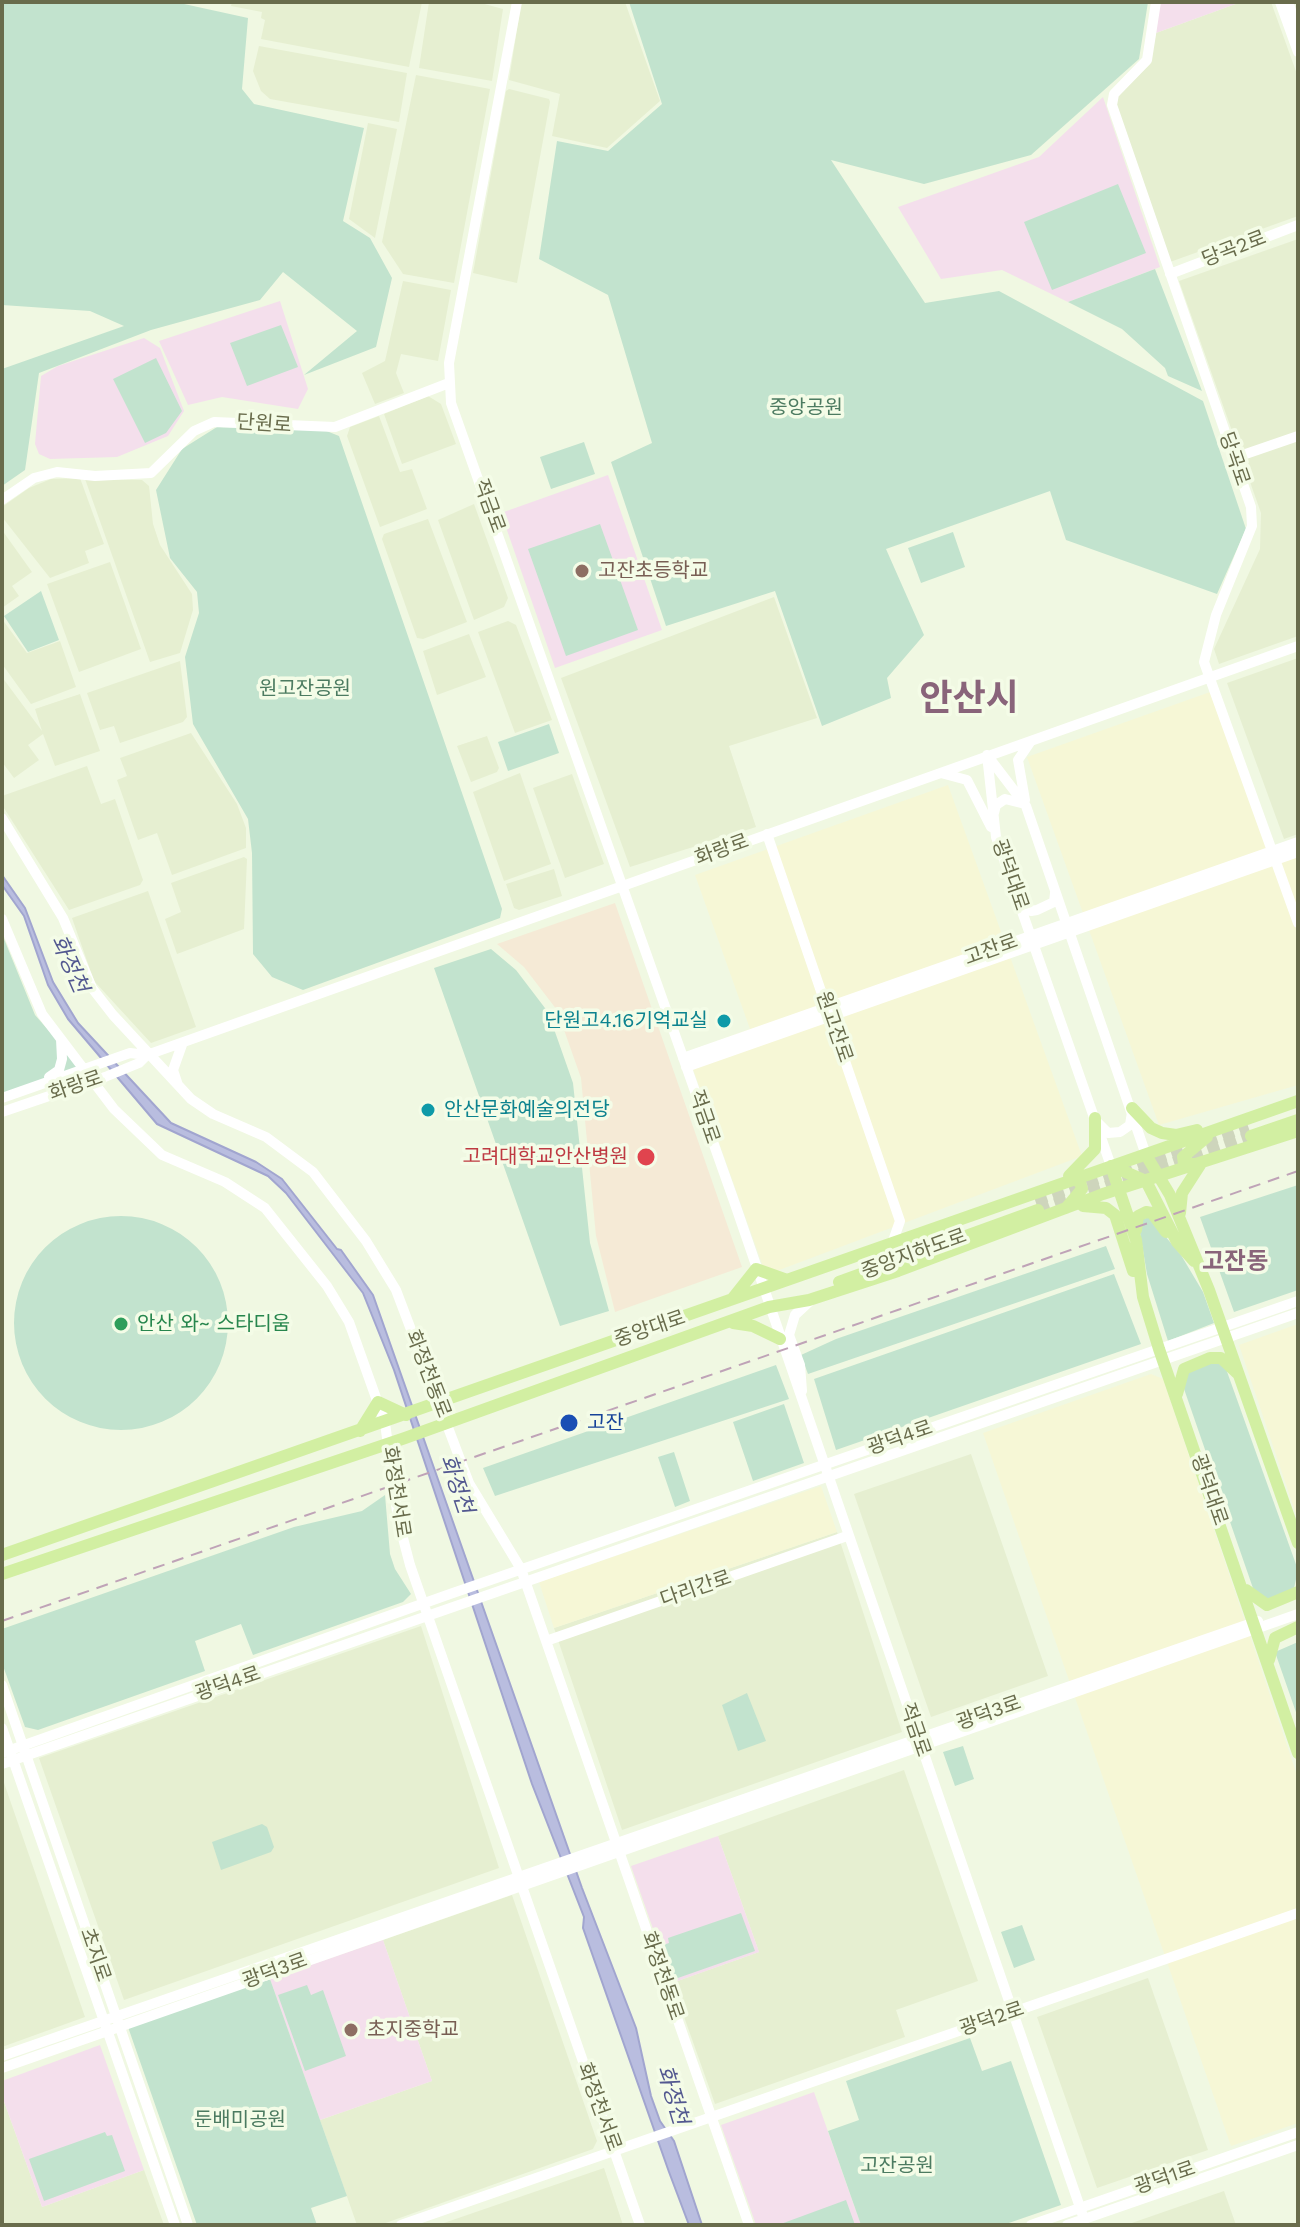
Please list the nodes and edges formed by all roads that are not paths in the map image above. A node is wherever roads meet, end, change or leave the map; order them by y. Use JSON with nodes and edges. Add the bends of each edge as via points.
{"nodes":[{"id":1,"x":517,"y":2,"type":"edge"},
{"id":2,"x":1156,"y":2,"type":"edge"},
{"id":3,"x":1280,"y":2,"type":"edge"},
{"id":4,"x":1288,"y":2,"type":"edge"},
{"id":5,"x":1295,"y":25,"type":"edge"},
{"id":6,"x":1298,"y":52,"type":"edge"},
{"id":7,"x":1298,"y":225,"type":"edge"},
{"id":8,"x":1170,"y":274,"type":"junction"},
{"id":9,"x":449,"y":383,"type":"junction"},
{"id":10,"x":1298,"y":436,"type":"edge"},
{"id":11,"x":1234,"y":458,"type":"junction"},
{"id":12,"x":2,"y":500,"type":"edge"},
{"id":13,"x":1298,"y":646,"type":"edge"},
{"id":14,"x":1208,"y":677,"type":"junction"},
{"id":15,"x":1032,"y":739,"type":"junction"},
{"id":16,"x":987,"y":755,"type":"junction"},
{"id":17,"x":939,"y":772,"type":"junction"},
{"id":18,"x":1026,"y":806,"type":"junction"},
{"id":19,"x":993,"y":817,"type":"junction"},
{"id":20,"x":2,"y":818,"type":"edge"},
{"id":21,"x":767,"y":834,"type":"junction"},
{"id":22,"x":996,"y":837,"type":"junction"},
{"id":23,"x":1298,"y":842,"type":"edge"},
{"id":24,"x":1298,"y":852,"type":"edge"},
{"id":25,"x":1273,"y":856,"type":"junction"},
{"id":26,"x":622,"y":885,"type":"junction"},
{"id":27,"x":1055,"y":889,"type":"junction"},
{"id":28,"x":1019,"y":901,"type":"junction"},
{"id":29,"x":2,"y":919,"type":"edge"},
{"id":30,"x":1298,"y":923,"type":"edge"},
{"id":31,"x":1068,"y":928,"type":"junction"},
{"id":32,"x":1033,"y":940,"type":"junction"},
{"id":33,"x":828,"y":1012,"type":"junction"},
{"id":34,"x":61,"y":1037,"type":"junction"},
{"id":35,"x":183,"y":1042,"type":"junction"},
{"id":36,"x":143,"y":1059,"type":"junction"},
{"id":37,"x":684,"y":1062,"type":"junction"},
{"id":38,"x":90,"y":1067,"type":"junction"},
{"id":39,"x":94,"y":1080,"type":"junction"},
{"id":40,"x":178,"y":1086,"type":"junction"},
{"id":41,"x":29,"y":1088,"type":"junction"},
{"id":42,"x":2,"y":1098,"type":"edge"},
{"id":43,"x":1298,"y":1101,"type":"edge"},
{"id":44,"x":1132,"y":1108,"type":"junction"},
{"id":45,"x":1298,"y":1109,"type":"edge"},
{"id":46,"x":2,"y":1112,"type":"edge"},
{"id":47,"x":1095,"y":1118,"type":"junction"},
{"id":48,"x":1298,"y":1120,"type":"edge"},
{"id":49,"x":1216,"y":1131,"type":"junction"},
{"id":50,"x":1298,"y":1131,"type":"edge"},
{"id":51,"x":1146,"y":1155,"type":"junction"},
{"id":52,"x":1202,"y":1164,"type":"junction"},
{"id":53,"x":1111,"y":1166,"type":"junction"},
{"id":54,"x":1160,"y":1178,"type":"junction"},
{"id":55,"x":1068,"y":1180,"type":"junction"},
{"id":56,"x":1146,"y":1181,"type":"junction"},
{"id":57,"x":1120,"y":1188,"type":"junction"},
{"id":58,"x":1080,"y":1205,"type":"junction"},
{"id":59,"x":1053,"y":1215,"type":"junction"},
{"id":60,"x":1180,"y":1220,"type":"junction"},
{"id":61,"x":900,"y":1221,"type":"junction"},
{"id":62,"x":919,"y":1232,"type":"junction"},
{"id":63,"x":1136,"y":1240,"type":"junction"},
{"id":64,"x":893,"y":1241,"type":"junction"},
{"id":65,"x":1177,"y":1242,"type":"junction"},
{"id":66,"x":851,"y":1260,"type":"junction"},
{"id":67,"x":1199,"y":1266,"type":"junction"},
{"id":68,"x":756,"y":1269,"type":"junction"},
{"id":69,"x":790,"y":1280,"type":"junction"},
{"id":70,"x":763,"y":1289,"type":"junction"},
{"id":71,"x":1143,"y":1297,"type":"junction"},
{"id":72,"x":814,"y":1298,"type":"junction"},
{"id":73,"x":731,"y":1300,"type":"junction"},
{"id":74,"x":791,"y":1301,"type":"junction"},
{"id":75,"x":1298,"y":1301,"type":"edge"},
{"id":76,"x":769,"y":1307,"type":"junction"},
{"id":77,"x":1298,"y":1313,"type":"edge"},
{"id":78,"x":730,"y":1323,"type":"junction"},
{"id":79,"x":1224,"y":1332,"type":"junction"},
{"id":80,"x":780,"y":1339,"type":"junction"},
{"id":81,"x":1161,"y":1354,"type":"junction"},
{"id":82,"x":1240,"y":1377,"type":"junction"},
{"id":83,"x":1177,"y":1395,"type":"junction"},
{"id":84,"x":378,"y":1402,"type":"junction"},
{"id":85,"x":434,"y":1405,"type":"junction"},
{"id":86,"x":802,"y":1405,"type":"junction"},
{"id":87,"x":400,"y":1415,"type":"junction"},
{"id":88,"x":385,"y":1423,"type":"junction"},
{"id":89,"x":441,"y":1425,"type":"junction"},
{"id":90,"x":359,"y":1432,"type":"junction"},
{"id":91,"x":388,"y":1444,"type":"junction"},
{"id":92,"x":824,"y":1470,"type":"junction"},
{"id":93,"x":847,"y":1536,"type":"junction"},
{"id":94,"x":1298,"y":1543,"type":"edge"},
{"id":95,"x":2,"y":1555,"type":"edge"},
{"id":96,"x":523,"y":1574,"type":"junction"},
{"id":97,"x":2,"y":1577,"type":"edge"},
{"id":98,"x":1244,"y":1588,"type":"junction"},
{"id":99,"x":1298,"y":1592,"type":"edge"},
{"id":100,"x":1298,"y":1607,"type":"edge"},
{"id":101,"x":425,"y":1608,"type":"junction"},
{"id":102,"x":1298,"y":1614,"type":"edge"},
{"id":103,"x":1257,"y":1626,"type":"junction"},
{"id":104,"x":1298,"y":1627,"type":"edge"},
{"id":105,"x":546,"y":1641,"type":"junction"},
{"id":106,"x":1269,"y":1663,"type":"junction"},
{"id":107,"x":2,"y":1685,"type":"edge"},
{"id":108,"x":2,"y":1728,"type":"edge"},
{"id":109,"x":919,"y":1741,"type":"junction"},
{"id":110,"x":25,"y":1751,"type":"junction"},
{"id":111,"x":1298,"y":1753,"type":"edge"},
{"id":112,"x":7,"y":1757,"type":"edge"},
{"id":113,"x":617,"y":1846,"type":"junction"},
{"id":114,"x":522,"y":1880,"type":"junction"},
{"id":115,"x":1298,"y":1913,"type":"edge"},
{"id":116,"x":1014,"y":2011,"type":"junction"},
{"id":117,"x":117,"y":2022,"type":"junction"},
{"id":118,"x":104,"y":2026,"type":"junction"},
{"id":119,"x":2,"y":2056,"type":"edge"},
{"id":120,"x":2,"y":2068,"type":"edge"},
{"id":121,"x":711,"y":2116,"type":"junction"},
{"id":122,"x":1298,"y":2132,"type":"edge"},
{"id":123,"x":1298,"y":2145,"type":"edge"},
{"id":124,"x":614,"y":2151,"type":"junction"},
{"id":125,"x":1082,"y":2214,"type":"junction"},
{"id":126,"x":175,"y":2225,"type":"edge"},
{"id":127,"x":188,"y":2225,"type":"edge"},
{"id":128,"x":401,"y":2225,"type":"edge"},
{"id":129,"x":640,"y":2225,"type":"edge"},
{"id":130,"x":749,"y":2225,"type":"edge"},
{"id":131,"x":1031,"y":2225,"type":"edge"},
{"id":132,"x":1067,"y":2225,"type":"edge"}],
"edges":[{"from":1,"to":9,"type":"street","name":"적금로"},
{"from":2,"to":8,"type":"street","name":"당곡로","via":[[1147,60],[1114,94],[1112,105]]},
{"from":3,"to":5,"type":"street"},
{"from":4,"to":5,"type":"street"},
{"from":5,"to":6,"type":"street"},
{"from":7,"to":8,"type":"street","name":"당곡2로"},
{"from":8,"to":11,"type":"street","name":"당곡로"},
{"from":9,"to":12,"type":"street","name":"단원로","via":[[335,427],[214,422],[194,431],[151,473],[57,472],[34,478]]},
{"from":9,"to":26,"type":"street","name":"적금로","via":[[451,403]]},
{"from":10,"to":11,"type":"street"},
{"from":11,"to":14,"type":"street","name":"당곡로","via":[[1252,526],[1209,638],[1204,662]]},
{"from":13,"to":14,"type":"street","name":"화랑로"},
{"from":14,"to":15,"type":"street","name":"화랑로"},
{"from":14,"to":25,"type":"street","name":"당곡로"},
{"from":15,"to":16,"type":"street","name":"화랑로"},
{"from":15,"to":18,"type":"street","via":[[1018,760]]},
{"from":16,"to":17,"type":"street","name":"화랑로"},
{"from":16,"to":18,"type":"street","name":"광덕대로"},
{"from":16,"to":19,"type":"street","name":"광덕대로"},
{"from":17,"to":21,"type":"street","name":"화랑로"},
{"from":17,"to":22,"type":"street","via":[[967,780]]},
{"from":18,"to":19,"type":"street","via":[[1005,799],[996,805]]},
{"from":18,"to":27,"type":"street","name":"광덕대로"},
{"from":19,"to":22,"type":"street","name":"광덕대로"},
{"from":20,"to":36,"type":"street","name":"화정천동로","via":[[63,918],[92,988]]},
{"from":21,"to":26,"type":"street","name":"화랑로"},
{"from":21,"to":33,"type":"street","name":"원고잔로"},
{"from":22,"to":28,"type":"street","name":"광덕대로"},
{"from":23,"to":25,"type":"street","name":"고잔로"},
{"from":24,"to":25,"type":"street","name":"고잔로"},
{"from":25,"to":30,"type":"street","name":"당곡로"},
{"from":25,"to":31,"type":"street","name":"고잔로"},
{"from":26,"to":35,"type":"street","name":"화랑로"},
{"from":26,"to":37,"type":"street","name":"적금로"},
{"from":27,"to":28,"type":"street","via":[[1049,907],[1031,911]]},
{"from":27,"to":31,"type":"street","name":"광덕대로"},
{"from":28,"to":32,"type":"street","name":"광덕대로"},
{"from":29,"to":34,"type":"street","name":"화정천서로","via":[[42,1014]]},
{"from":31,"to":32,"type":"street","name":"고잔로"},
{"from":31,"to":44,"type":"street","name":"광덕대로"},
{"from":32,"to":33,"type":"street","name":"고잔로"},
{"from":32,"to":47,"type":"street","name":"광덕대로"},
{"from":33,"to":37,"type":"street","name":"고잔로"},
{"from":33,"to":61,"type":"street","name":"원고잔로"},
{"from":34,"to":38,"type":"street","name":"화정천서로"},
{"from":34,"to":41,"type":"street","via":[[59,1070]]},
{"from":35,"to":36,"type":"street","name":"화랑로"},
{"from":35,"to":40,"type":"street","via":[[173,1070]]},
{"from":36,"to":38,"type":"street","name":"화랑로","via":[[130,1053]]},
{"from":36,"to":39,"type":"street","name":"화랑로"},
{"from":36,"to":40,"type":"street","name":"화정천동로"},
{"from":37,"to":68,"type":"street","name":"적금로"},
{"from":38,"to":39,"type":"street","name":"화정천서로"},
{"from":38,"to":41,"type":"street","name":"화랑로"},
{"from":39,"to":46,"type":"street","name":"화랑로"},
{"from":39,"to":84,"type":"street","name":"화정천서로","via":[[114,1109],[162,1155],[225,1182],[265,1208],[339,1304]]},
{"from":40,"to":85,"type":"street","name":"화정천동로","via":[[213,1114],[294,1155],[329,1190],[396,1290]]},
{"from":41,"to":42,"type":"street","name":"화랑로"},
{"from":43,"to":49,"type":"main road","name":"중앙대로"},
{"from":44,"to":47,"type":"street","via":[[1130,1125],[1120,1132],[1108,1133]]},
{"from":44,"to":49,"type":"main road","via":[[1162,1133]]},
{"from":44,"to":51,"type":"street","name":"광덕대로"},
{"from":45,"to":48,"type":"main road","via":[[1249,1131]]},
{"from":47,"to":53,"type":"street","name":"광덕대로"},
{"from":47,"to":55,"type":"main road","via":[[1095,1149]]},
{"from":49,"to":51,"type":"main road","name":"중앙대로"},
{"from":49,"to":52,"type":"main road","via":[[1182,1158],[1185,1164]]},
{"from":50,"to":52,"type":"main road","name":"중앙대로"},
{"from":51,"to":53,"type":"main road","name":"중앙대로"},
{"from":51,"to":54,"type":"main road","name":"광덕대로"},
{"from":52,"to":54,"type":"main road","name":"중앙대로"},
{"from":52,"to":60,"type":"main road","via":[[1182,1193]]},
{"from":53,"to":55,"type":"main road","name":"중앙대로"},
{"from":53,"to":56,"type":"main road"},
{"from":53,"to":57,"type":"main road","name":"광덕대로"},
{"from":54,"to":56,"type":"main road","name":"중앙대로"},
{"from":54,"to":60,"type":"main road","name":"광덕대로"},
{"from":55,"to":59,"type":"main road","via":[[1080,1182],[1082,1189],[1072,1204]]},
{"from":55,"to":62,"type":"main road","name":"중앙대로"},
{"from":56,"to":57,"type":"main road","name":"중앙대로"},
{"from":56,"to":65,"type":"main road"},
{"from":57,"to":58,"type":"main road","name":"중앙대로"},
{"from":57,"to":63,"type":"main road","name":"광덕대로"},
{"from":58,"to":59,"type":"main road","name":"중앙대로"},
{"from":58,"to":71,"type":"main road","via":[[1106,1208],[1115,1215]]},
{"from":59,"to":72,"type":"main road","name":"중앙대로"},
{"from":60,"to":67,"type":"main road","name":"광덕대로"},
{"from":61,"to":62,"type":"street"},
{"from":61,"to":64,"type":"street"},
{"from":62,"to":64,"type":"main road","name":"중앙대로"},
{"from":63,"to":65,"type":"main road","via":[[1137,1219],[1146,1212]]},
{"from":63,"to":71,"type":"main road","name":"광덕대로"},
{"from":64,"to":66,"type":"main road","name":"중앙대로"},
{"from":65,"to":67,"type":"main road"},
{"from":66,"to":69,"type":"main road","name":"중앙대로"},
{"from":66,"to":74,"type":"main road","name":"중앙지하도로","via":[[1036,1205]]},
{"from":67,"to":79,"type":"main road","name":"광덕대로"},
{"from":68,"to":69,"type":"main road"},
{"from":68,"to":70,"type":"street","name":"적금로"},
{"from":68,"to":73,"type":"main road"},
{"from":69,"to":70,"type":"main road","name":"중앙대로"},
{"from":70,"to":73,"type":"main road","name":"중앙대로"},
{"from":70,"to":76,"type":"street","name":"적금로"},
{"from":71,"to":81,"type":"main road","name":"광덕대로"},
{"from":72,"to":74,"type":"main road","name":"중앙대로"},
{"from":72,"to":86,"type":"street","via":[[800,1309],[789,1335]]},
{"from":73,"to":85,"type":"main road","name":"중앙대로"},
{"from":74,"to":76,"type":"main road","name":"중앙대로"},
{"from":75,"to":79,"type":"street","name":"광덕4로"},
{"from":76,"to":78,"type":"main road","name":"중앙대로"},
{"from":76,"to":80,"type":"street","name":"적금로"},
{"from":77,"to":79,"type":"street","name":"광덕4로"},
{"from":78,"to":80,"type":"main road","via":[[753,1326]]},
{"from":78,"to":89,"type":"main road","name":"중앙대로"},
{"from":79,"to":81,"type":"street","name":"광덕4로"},
{"from":79,"to":82,"type":"main road","name":"광덕대로"},
{"from":80,"to":86,"type":"street","name":"적금로"},
{"from":81,"to":83,"type":"main road","name":"광덕대로"},
{"from":81,"to":92,"type":"street","name":"광덕4로"},
{"from":82,"to":83,"type":"main road","via":[[1221,1358],[1210,1358],[1184,1369]]},
{"from":82,"to":94,"type":"main road","name":"광덕대로"},
{"from":83,"to":98,"type":"main road","name":"광덕대로"},
{"from":84,"to":87,"type":"main road"},
{"from":84,"to":88,"type":"street","name":"화정천서로"},
{"from":84,"to":90,"type":"main road"},
{"from":85,"to":87,"type":"main road","name":"중앙대로"},
{"from":85,"to":89,"type":"street","name":"화정천동로"},
{"from":86,"to":92,"type":"street","name":"적금로"},
{"from":87,"to":88,"type":"main road","name":"중앙대로"},
{"from":88,"to":90,"type":"main road","name":"중앙대로"},
{"from":88,"to":91,"type":"street","name":"화정천서로"},
{"from":89,"to":91,"type":"main road","name":"중앙대로"},
{"from":89,"to":96,"type":"street","name":"화정천동로"},
{"from":90,"to":95,"type":"main road","name":"중앙대로"},
{"from":91,"to":97,"type":"main road","name":"중앙대로"},
{"from":91,"to":101,"type":"street","name":"화정천서로","via":[[398,1519]]},
{"from":92,"to":93,"type":"street","name":"적금로"},
{"from":92,"to":96,"type":"street","name":"광덕4로"},
{"from":93,"to":105,"type":"street","name":"다리간로"},
{"from":93,"to":109,"type":"street","name":"적금로"},
{"from":96,"to":101,"type":"street","name":"광덕4로"},
{"from":96,"to":105,"type":"street","name":"화정천동로"},
{"from":98,"to":99,"type":"main road","via":[[1267,1605]]},
{"from":98,"to":103,"type":"main road","name":"광덕대로"},
{"from":100,"to":103,"type":"street","name":"광덕3로"},
{"from":101,"to":110,"type":"street","name":"광덕4로"},
{"from":101,"to":114,"type":"street","name":"화정천서로"},
{"from":102,"to":103,"type":"street","name":"광덕3로"},
{"from":103,"to":106,"type":"main road","name":"광덕대로"},
{"from":103,"to":109,"type":"street","name":"광덕3로"},
{"from":104,"to":106,"type":"main road","via":[[1275,1638]]},
{"from":105,"to":113,"type":"street","name":"화정천동로"},
{"from":106,"to":111,"type":"main road","name":"광덕대로"},
{"from":107,"to":110,"type":"street","name":"초지로"},
{"from":108,"to":112,"type":"street","name":"초지로"},
{"from":109,"to":113,"type":"street","name":"광덕3로"},
{"from":109,"to":116,"type":"street","name":"적금로"},
{"from":110,"to":112,"type":"street","name":"광덕4로"},
{"from":110,"to":117,"type":"street","name":"초지로"},
{"from":112,"to":118,"type":"street","name":"초지로"},
{"from":113,"to":114,"type":"street","name":"광덕3로"},
{"from":113,"to":121,"type":"street","name":"화정천동로"},
{"from":114,"to":117,"type":"street","name":"광덕3로"},
{"from":114,"to":124,"type":"street","name":"화정천서로"},
{"from":115,"to":116,"type":"street","name":"광덕2로"},
{"from":116,"to":121,"type":"street","name":"광덕2로"},
{"from":116,"to":125,"type":"street","name":"적금로"},
{"from":117,"to":118,"type":"street","name":"광덕3로"},
{"from":117,"to":127,"type":"street","name":"초지로"},
{"from":118,"to":119,"type":"street","name":"광덕3로"},
{"from":118,"to":120,"type":"street","name":"광덕3로"},
{"from":118,"to":126,"type":"street","name":"초지로"},
{"from":121,"to":124,"type":"street","name":"광덕2로"},
{"from":121,"to":130,"type":"street","name":"화정천동로"},
{"from":122,"to":125,"type":"street","name":"광덕1로"},
{"from":123,"to":125,"type":"street","name":"광덕1로"},
{"from":124,"to":128,"type":"street"},
{"from":124,"to":129,"type":"street","name":"화정천서로"},
{"from":125,"to":131,"type":"street","name":"광덕1로"},
{"from":125,"to":132,"type":"street","name":"광덕1로"}]}
